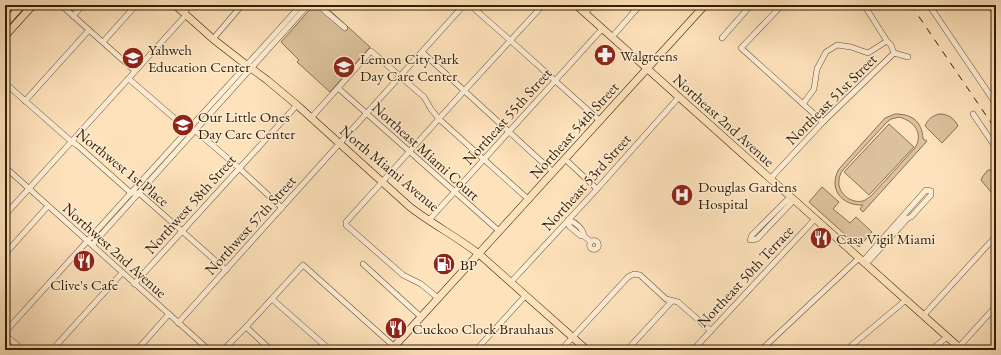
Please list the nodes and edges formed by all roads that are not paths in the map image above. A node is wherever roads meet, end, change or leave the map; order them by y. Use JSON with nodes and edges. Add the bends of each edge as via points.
{"nodes":[{"id":1,"x":22,"y":5,"type":"edge"},
{"id":2,"x":33,"y":5,"type":"edge"},
{"id":3,"x":61,"y":5,"type":"edge"},
{"id":4,"x":83,"y":5,"type":"edge"},
{"id":5,"x":136,"y":5,"type":"edge"},
{"id":6,"x":176,"y":5,"type":"edge"},
{"id":7,"x":190,"y":5,"type":"edge"},
{"id":8,"x":242,"y":5,"type":"edge"},
{"id":9,"x":301,"y":5,"type":"edge"},
{"id":10,"x":308,"y":5,"type":"edge"},
{"id":11,"x":318,"y":5,"type":"edge"},
{"id":12,"x":464,"y":5,"type":"edge"},
{"id":13,"x":470,"y":5,"type":"edge"},
{"id":14,"x":543,"y":5,"type":"edge"},
{"id":15,"x":576,"y":5,"type":"edge"},
{"id":16,"x":592,"y":5,"type":"edge"},
{"id":17,"x":629,"y":5,"type":"edge"},
{"id":18,"x":640,"y":5,"type":"edge"},
{"id":19,"x":705,"y":5,"type":"edge"},
{"id":20,"x":751,"y":5,"type":"edge"},
{"id":21,"x":782,"y":5,"type":"edge"},
{"id":22,"x":864,"y":5,"type":"edge"},
{"id":23,"x":929,"y":5,"type":"edge"},
{"id":24,"x":991,"y":5,"type":"edge"},
{"id":25,"x":635,"y":11,"type":"junction"},
{"id":26,"x":585,"y":13,"type":"junction"},
{"id":27,"x":996,"y":13,"type":"edge"},
{"id":28,"x":185,"y":14,"type":"junction"},
{"id":29,"x":73,"y":16,"type":"junction"},
{"id":30,"x":5,"y":24,"type":"edge"},
{"id":31,"x":345,"y":28,"type":"dead end"},
{"id":32,"x":602,"y":29,"type":"junction"},
{"id":33,"x":88,"y":30,"type":"junction"},
{"id":34,"x":5,"y":36,"type":"edge"},
{"id":35,"x":612,"y":37,"type":"junction"},
{"id":36,"x":722,"y":38,"type":"dead end"},
{"id":37,"x":213,"y":39,"type":"junction"},
{"id":38,"x":511,"y":41,"type":"junction"},
{"id":39,"x":888,"y":41,"type":"junction"},
{"id":40,"x":103,"y":42,"type":"junction"},
{"id":41,"x":422,"y":52,"type":"junction"},
{"id":42,"x":894,"y":53,"type":"junction"},
{"id":43,"x":908,"y":57,"type":"dead end"},
{"id":44,"x":249,"y":67,"type":"junction"},
{"id":45,"x":647,"y":69,"type":"junction"},
{"id":46,"x":136,"y":72,"type":"junction"},
{"id":47,"x":400,"y":76,"type":"junction"},
{"id":48,"x":129,"y":79,"type":"junction"},
{"id":49,"x":554,"y":81,"type":"junction"},
{"id":50,"x":5,"y":83,"type":"edge"},
{"id":51,"x":338,"y":88,"type":"junction"},
{"id":52,"x":464,"y":91,"type":"junction"},
{"id":53,"x":679,"y":97,"type":"junction"},
{"id":54,"x":25,"y":101,"type":"junction"},
{"id":55,"x":803,"y":104,"type":"junction"},
{"id":56,"x":996,"y":104,"type":"edge"},
{"id":57,"x":297,"y":105,"type":"junction"},
{"id":58,"x":366,"y":114,"type":"junction"},
{"id":59,"x":973,"y":114,"type":"dead end"},
{"id":60,"x":312,"y":118,"type":"junction"},
{"id":61,"x":439,"y":119,"type":"junction"},
{"id":62,"x":600,"y":121,"type":"junction"},
{"id":63,"x":823,"y":122,"type":"junction"},
{"id":64,"x":188,"y":130,"type":"junction"},
{"id":65,"x":195,"y":131,"type":"junction"},
{"id":66,"x":509,"y":131,"type":"junction"},
{"id":67,"x":72,"y":142,"type":"junction"},
{"id":68,"x":340,"y":143,"type":"junction"},
{"id":69,"x":996,"y":148,"type":"edge"},
{"id":70,"x":410,"y":152,"type":"junction"},
{"id":71,"x":565,"y":159,"type":"junction"},
{"id":72,"x":484,"y":160,"type":"junction"},
{"id":73,"x":5,"y":167,"type":"edge"},
{"id":74,"x":239,"y":168,"type":"junction"},
{"id":75,"x":553,"y":172,"type":"junction"},
{"id":76,"x":770,"y":179,"type":"junction"},
{"id":77,"x":383,"y":181,"type":"junction"},
{"id":78,"x":29,"y":189,"type":"junction"},
{"id":79,"x":597,"y":189,"type":"junction"},
{"id":80,"x":454,"y":192,"type":"junction"},
{"id":81,"x":131,"y":193,"type":"junction"},
{"id":82,"x":139,"y":193,"type":"junction"},
{"id":83,"x":792,"y":198,"type":"junction"},
{"id":84,"x":528,"y":199,"type":"junction"},
{"id":85,"x":48,"y":206,"type":"junction"},
{"id":86,"x":282,"y":208,"type":"junction"},
{"id":87,"x":5,"y":215,"type":"edge"},
{"id":88,"x":815,"y":219,"type":"junction"},
{"id":89,"x":429,"y":220,"type":"junction"},
{"id":90,"x":568,"y":220,"type":"junction"},
{"id":91,"x":759,"y":228,"type":"junction"},
{"id":92,"x":499,"y":231,"type":"junction"},
{"id":93,"x":182,"y":232,"type":"junction"},
{"id":94,"x":764,"y":233,"type":"junction"},
{"id":95,"x":996,"y":236,"type":"edge"},
{"id":96,"x":591,"y":242,"type":"dead end"},
{"id":97,"x":89,"y":243,"type":"junction"},
{"id":98,"x":5,"y":254,"type":"edge"},
{"id":99,"x":478,"y":254,"type":"junction"},
{"id":100,"x":862,"y":261,"type":"junction"},
{"id":101,"x":363,"y":264,"type":"dead end"},
{"id":102,"x":226,"y":270,"type":"junction"},
{"id":103,"x":122,"y":273,"type":"junction"},
{"id":104,"x":511,"y":282,"type":"junction"},
{"id":105,"x":134,"y":284,"type":"junction"},
{"id":106,"x":526,"y":295,"type":"junction"},
{"id":107,"x":438,"y":298,"type":"junction"},
{"id":108,"x":272,"y":299,"type":"junction"},
{"id":109,"x":672,"y":300,"type":"junction"},
{"id":110,"x":906,"y":300,"type":"junction"},
{"id":111,"x":996,"y":306,"type":"edge"},
{"id":112,"x":169,"y":314,"type":"junction"},
{"id":113,"x":923,"y":316,"type":"junction"},
{"id":114,"x":421,"y":317,"type":"junction"},
{"id":115,"x":178,"y":323,"type":"junction"},
{"id":116,"x":246,"y":327,"type":"junction"},
{"id":117,"x":711,"y":331,"type":"junction"},
{"id":118,"x":5,"y":333,"type":"edge"},
{"id":119,"x":572,"y":337,"type":"junction"},
{"id":120,"x":947,"y":337,"type":"junction"},
{"id":121,"x":394,"y":349,"type":"edge"},
{"id":122,"x":960,"y":349,"type":"edge"},
{"id":123,"x":22,"y":350,"type":"edge"},
{"id":124,"x":52,"y":350,"type":"edge"},
{"id":125,"x":137,"y":350,"type":"edge"},
{"id":126,"x":208,"y":350,"type":"edge"},
{"id":127,"x":223,"y":350,"type":"edge"},
{"id":128,"x":271,"y":350,"type":"edge"},
{"id":129,"x":330,"y":350,"type":"edge"},
{"id":130,"x":476,"y":350,"type":"edge"},
{"id":131,"x":561,"y":350,"type":"edge"},
{"id":132,"x":587,"y":350,"type":"edge"},
{"id":133,"x":627,"y":350,"type":"edge"},
{"id":134,"x":693,"y":350,"type":"edge"},
{"id":135,"x":762,"y":350,"type":"edge"},
{"id":136,"x":846,"y":350,"type":"edge"},
{"id":137,"x":932,"y":350,"type":"edge"}],
"edges":[{"from":1,"to":30,"type":"main road"},
{"from":2,"to":34,"type":"main road"},
{"from":3,"to":29,"type":"street"},
{"from":4,"to":29,"type":"street"},
{"from":5,"to":40,"type":"street"},
{"from":6,"to":28,"type":"main road","name":"North Miami Avenue"},
{"from":7,"to":28,"type":"street"},
{"from":8,"to":37,"type":"street"},
{"from":9,"to":44,"type":"street"},
{"from":10,"to":44,"type":"street"},
{"from":11,"to":31,"type":"street"},
{"from":12,"to":41,"type":"street","name":"Northwest 57th Street"},
{"from":13,"to":38,"type":"street"},
{"from":14,"to":38,"type":"street"},
{"from":15,"to":26,"type":"main road","name":"Northeast 2nd Avenue"},
{"from":16,"to":26,"type":"street"},
{"from":17,"to":25,"type":"street"},
{"from":18,"to":25,"type":"street"},
{"from":19,"to":45,"type":"main road","name":"Northeast 54th Street"},
{"from":20,"to":36,"type":"street"},
{"from":21,"to":55,"type":"street","via":[[741,48]]},
{"from":22,"to":39,"type":"street"},
{"from":23,"to":56,"type":"street"},
{"from":24,"to":27,"type":"main road"},
{"from":25,"to":35,"type":"street"},
{"from":26,"to":32,"type":"main road","name":"Northeast 2nd Avenue"},
{"from":28,"to":37,"type":"main road","name":"North Miami Avenue"},
{"from":28,"to":46,"type":"street"},
{"from":29,"to":33,"type":"street"},
{"from":32,"to":35,"type":"main road","name":"Northeast 2nd Avenue"},
{"from":32,"to":49,"type":"street","name":"Northeast 55th Street"},
{"from":33,"to":40,"type":"street"},
{"from":33,"to":54,"type":"street"},
{"from":35,"to":45,"type":"main road","name":"Northeast 2nd Avenue"},
{"from":37,"to":44,"type":"main road","name":"North Miami Avenue"},
{"from":38,"to":49,"type":"street"},
{"from":38,"to":52,"type":"street"},
{"from":39,"to":42,"type":"street"},
{"from":39,"to":55,"type":"street","via":[[868,53],[837,45],[826,52],[817,69],[814,89]]},
{"from":40,"to":46,"type":"street"},
{"from":41,"to":47,"type":"street","name":"Northwest 57th Street"},
{"from":41,"to":52,"type":"street"},
{"from":42,"to":43,"type":"street"},
{"from":42,"to":63,"type":"street","name":"Northeast 51st Street"},
{"from":44,"to":57,"type":"main road","name":"North Miami Avenue"},
{"from":44,"to":64,"type":"street"},
{"from":44,"to":65,"type":"street"},
{"from":45,"to":53,"type":"main road","name":"Northeast 2nd Avenue"},
{"from":45,"to":62,"type":"main road","name":"Northeast 54th Street"},
{"from":46,"to":48,"type":"street"},
{"from":47,"to":51,"type":"street","via":[[371,51]]},
{"from":47,"to":58,"type":"street","name":"Northwest 57th Street"},
{"from":47,"to":61,"type":"street","via":[[424,97]]},
{"from":48,"to":64,"type":"street"},
{"from":48,"to":67,"type":"street"},
{"from":49,"to":62,"type":"street"},
{"from":49,"to":66,"type":"street","name":"Northeast 55th Street"},
{"from":50,"to":54,"type":"street","name":"Northwest 1st Place"},
{"from":51,"to":58,"type":"street","name":"Northeast Miami Court"},
{"from":51,"to":60,"type":"street"},
{"from":52,"to":61,"type":"street"},
{"from":52,"to":66,"type":"street"},
{"from":53,"to":76,"type":"main road","name":"Northeast 2nd Avenue"},
{"from":53,"to":79,"type":"street","name":"Northeast 53rd Street"},
{"from":54,"to":67,"type":"street","name":"Northwest 1st Place"},
{"from":55,"to":63,"type":"street"},
{"from":57,"to":60,"type":"main road","name":"North Miami Avenue"},
{"from":57,"to":74,"type":"street","name":"Northwest 58th Street"},
{"from":58,"to":68,"type":"street","name":"Northwest 57th Street"},
{"from":58,"to":70,"type":"street","name":"Northeast Miami Court"},
{"from":59,"to":69,"type":"street"},
{"from":60,"to":68,"type":"main road","name":"North Miami Avenue"},
{"from":61,"to":70,"type":"street"},
{"from":61,"to":72,"type":"street"},
{"from":62,"to":71,"type":"main road","name":"Northeast 54th Street"},
{"from":63,"to":76,"type":"street","name":"Northeast 51st Street"},
{"from":64,"to":65,"type":"street"},
{"from":64,"to":81,"type":"street"},
{"from":65,"to":74,"type":"street"},
{"from":65,"to":82,"type":"street"},
{"from":66,"to":72,"type":"street","name":"Northeast 55th Street"},
{"from":66,"to":75,"type":"street"},
{"from":67,"to":78,"type":"street"},
{"from":67,"to":81,"type":"street","name":"Northwest 1st Place"},
{"from":68,"to":77,"type":"main road","name":"North Miami Avenue"},
{"from":68,"to":86,"type":"street","name":"Northwest 57th Street"},
{"from":70,"to":77,"type":"street"},
{"from":70,"to":80,"type":"street","name":"Northeast Miami Court"},
{"from":71,"to":75,"type":"main road","name":"Northeast 54th Street"},
{"from":71,"to":79,"type":"street"},
{"from":72,"to":80,"type":"street","name":"Northeast 55th Street"},
{"from":72,"to":84,"type":"street"},
{"from":73,"to":78,"type":"street","name":"Northwest 2nd Avenue"},
{"from":74,"to":86,"type":"street"},
{"from":74,"to":93,"type":"street","name":"Northwest 58th Street"},
{"from":75,"to":84,"type":"main road","name":"Northeast 54th Street"},
{"from":76,"to":83,"type":"main road","name":"Northeast 2nd Avenue"},
{"from":77,"to":89,"type":"main road","name":"North Miami Avenue"},
{"from":77,"to":107,"type":"street","via":[[346,225],[403,275],[421,284]]},
{"from":78,"to":85,"type":"street","name":"Northwest 2nd Avenue"},
{"from":78,"to":87,"type":"street"},
{"from":79,"to":90,"type":"street","name":"Northeast 53rd Street"},
{"from":80,"to":89,"type":"street","name":"Northeast 55th Street"},
{"from":80,"to":92,"type":"street","name":"Northeast Miami Court"},
{"from":81,"to":82,"type":"street","name":"Northwest 1st Place"},
{"from":81,"to":97,"type":"street"},
{"from":82,"to":93,"type":"street","name":"Northwest 1st Place"},
{"from":82,"to":97,"type":"street"},
{"from":83,"to":88,"type":"main road","name":"Northeast 2nd Avenue"},
{"from":83,"to":91,"type":"street"},
{"from":83,"to":94,"type":"street"},
{"from":84,"to":92,"type":"main road","name":"Northeast 54th Street"},
{"from":85,"to":97,"type":"street","name":"Northwest 2nd Avenue"},
{"from":85,"to":98,"type":"street"},
{"from":86,"to":102,"type":"street","name":"Northwest 57th Street"},
{"from":88,"to":100,"type":"main road","name":"Northeast 2nd Avenue"},
{"from":88,"to":117,"type":"street","name":"Northeast 50th Terrace"},
{"from":89,"to":99,"type":"main road","name":"North Miami Avenue","via":[[463,241]]},
{"from":90,"to":96,"type":"street","via":[[569,226]]},
{"from":90,"to":104,"type":"street","name":"Northeast 53rd Street"},
{"from":91,"to":94,"type":"street"},
{"from":91,"to":94,"type":"street","via":[[750,240],[758,240]]},
{"from":92,"to":99,"type":"main road","name":"Northeast 54th Street"},
{"from":93,"to":102,"type":"street","name":"Northwest 1st Place"},
{"from":93,"to":105,"type":"street","name":"Northwest 58th Street"},
{"from":95,"to":113,"type":"street"},
{"from":97,"to":103,"type":"street","name":"Northwest 2nd Avenue"},
{"from":97,"to":118,"type":"street"},
{"from":99,"to":104,"type":"main road","name":"North Miami Avenue"},
{"from":99,"to":107,"type":"main road","name":"Northeast 54th Street"},
{"from":100,"to":100,"type":"street","via":[[911,217],[931,195],[931,191],[926,190]]},
{"from":100,"to":110,"type":"main road","name":"Northeast 2nd Avenue"},
{"from":100,"to":135,"type":"street"},
{"from":101,"to":114,"type":"street"},
{"from":102,"to":115,"type":"street","name":"Northwest 57th Street"},
{"from":103,"to":105,"type":"street","name":"Northwest 2nd Avenue"},
{"from":103,"to":124,"type":"street"},
{"from":104,"to":106,"type":"main road","name":"North Miami Avenue"},
{"from":105,"to":112,"type":"street","name":"Northwest 2nd Avenue"},
{"from":106,"to":119,"type":"main road","name":"North Miami Avenue"},
{"from":106,"to":130,"type":"street"},
{"from":107,"to":114,"type":"main road","name":"Northeast 54th Street"},
{"from":108,"to":116,"type":"street"},
{"from":108,"to":121,"type":"street","via":[[302,265]]},
{"from":108,"to":129,"type":"street"},
{"from":109,"to":117,"type":"street","via":[[678,302]]},
{"from":109,"to":119,"type":"street","via":[[666,299],[640,275],[634,274],[628,277]]},
{"from":109,"to":133,"type":"street"},
{"from":110,"to":113,"type":"main road","name":"Northeast 2nd Avenue"},
{"from":110,"to":136,"type":"street"},
{"from":111,"to":122,"type":"street"},
{"from":112,"to":115,"type":"street","name":"Northwest 2nd Avenue"},
{"from":112,"to":125,"type":"street"},
{"from":113,"to":120,"type":"main road","name":"Northeast 2nd Avenue"},
{"from":114,"to":121,"type":"main road","name":"Northeast 54th Street"},
{"from":115,"to":126,"type":"street","name":"Northwest 2nd Avenue"},
{"from":116,"to":127,"type":"street"},
{"from":116,"to":128,"type":"street"},
{"from":117,"to":134,"type":"street","name":"Northeast 50th Terrace"},
{"from":118,"to":123,"type":"street"},
{"from":119,"to":131,"type":"street"},
{"from":119,"to":132,"type":"main road","name":"North Miami Avenue"},
{"from":120,"to":122,"type":"main road","name":"Northeast 2nd Avenue"},
{"from":120,"to":137,"type":"street"}]}
